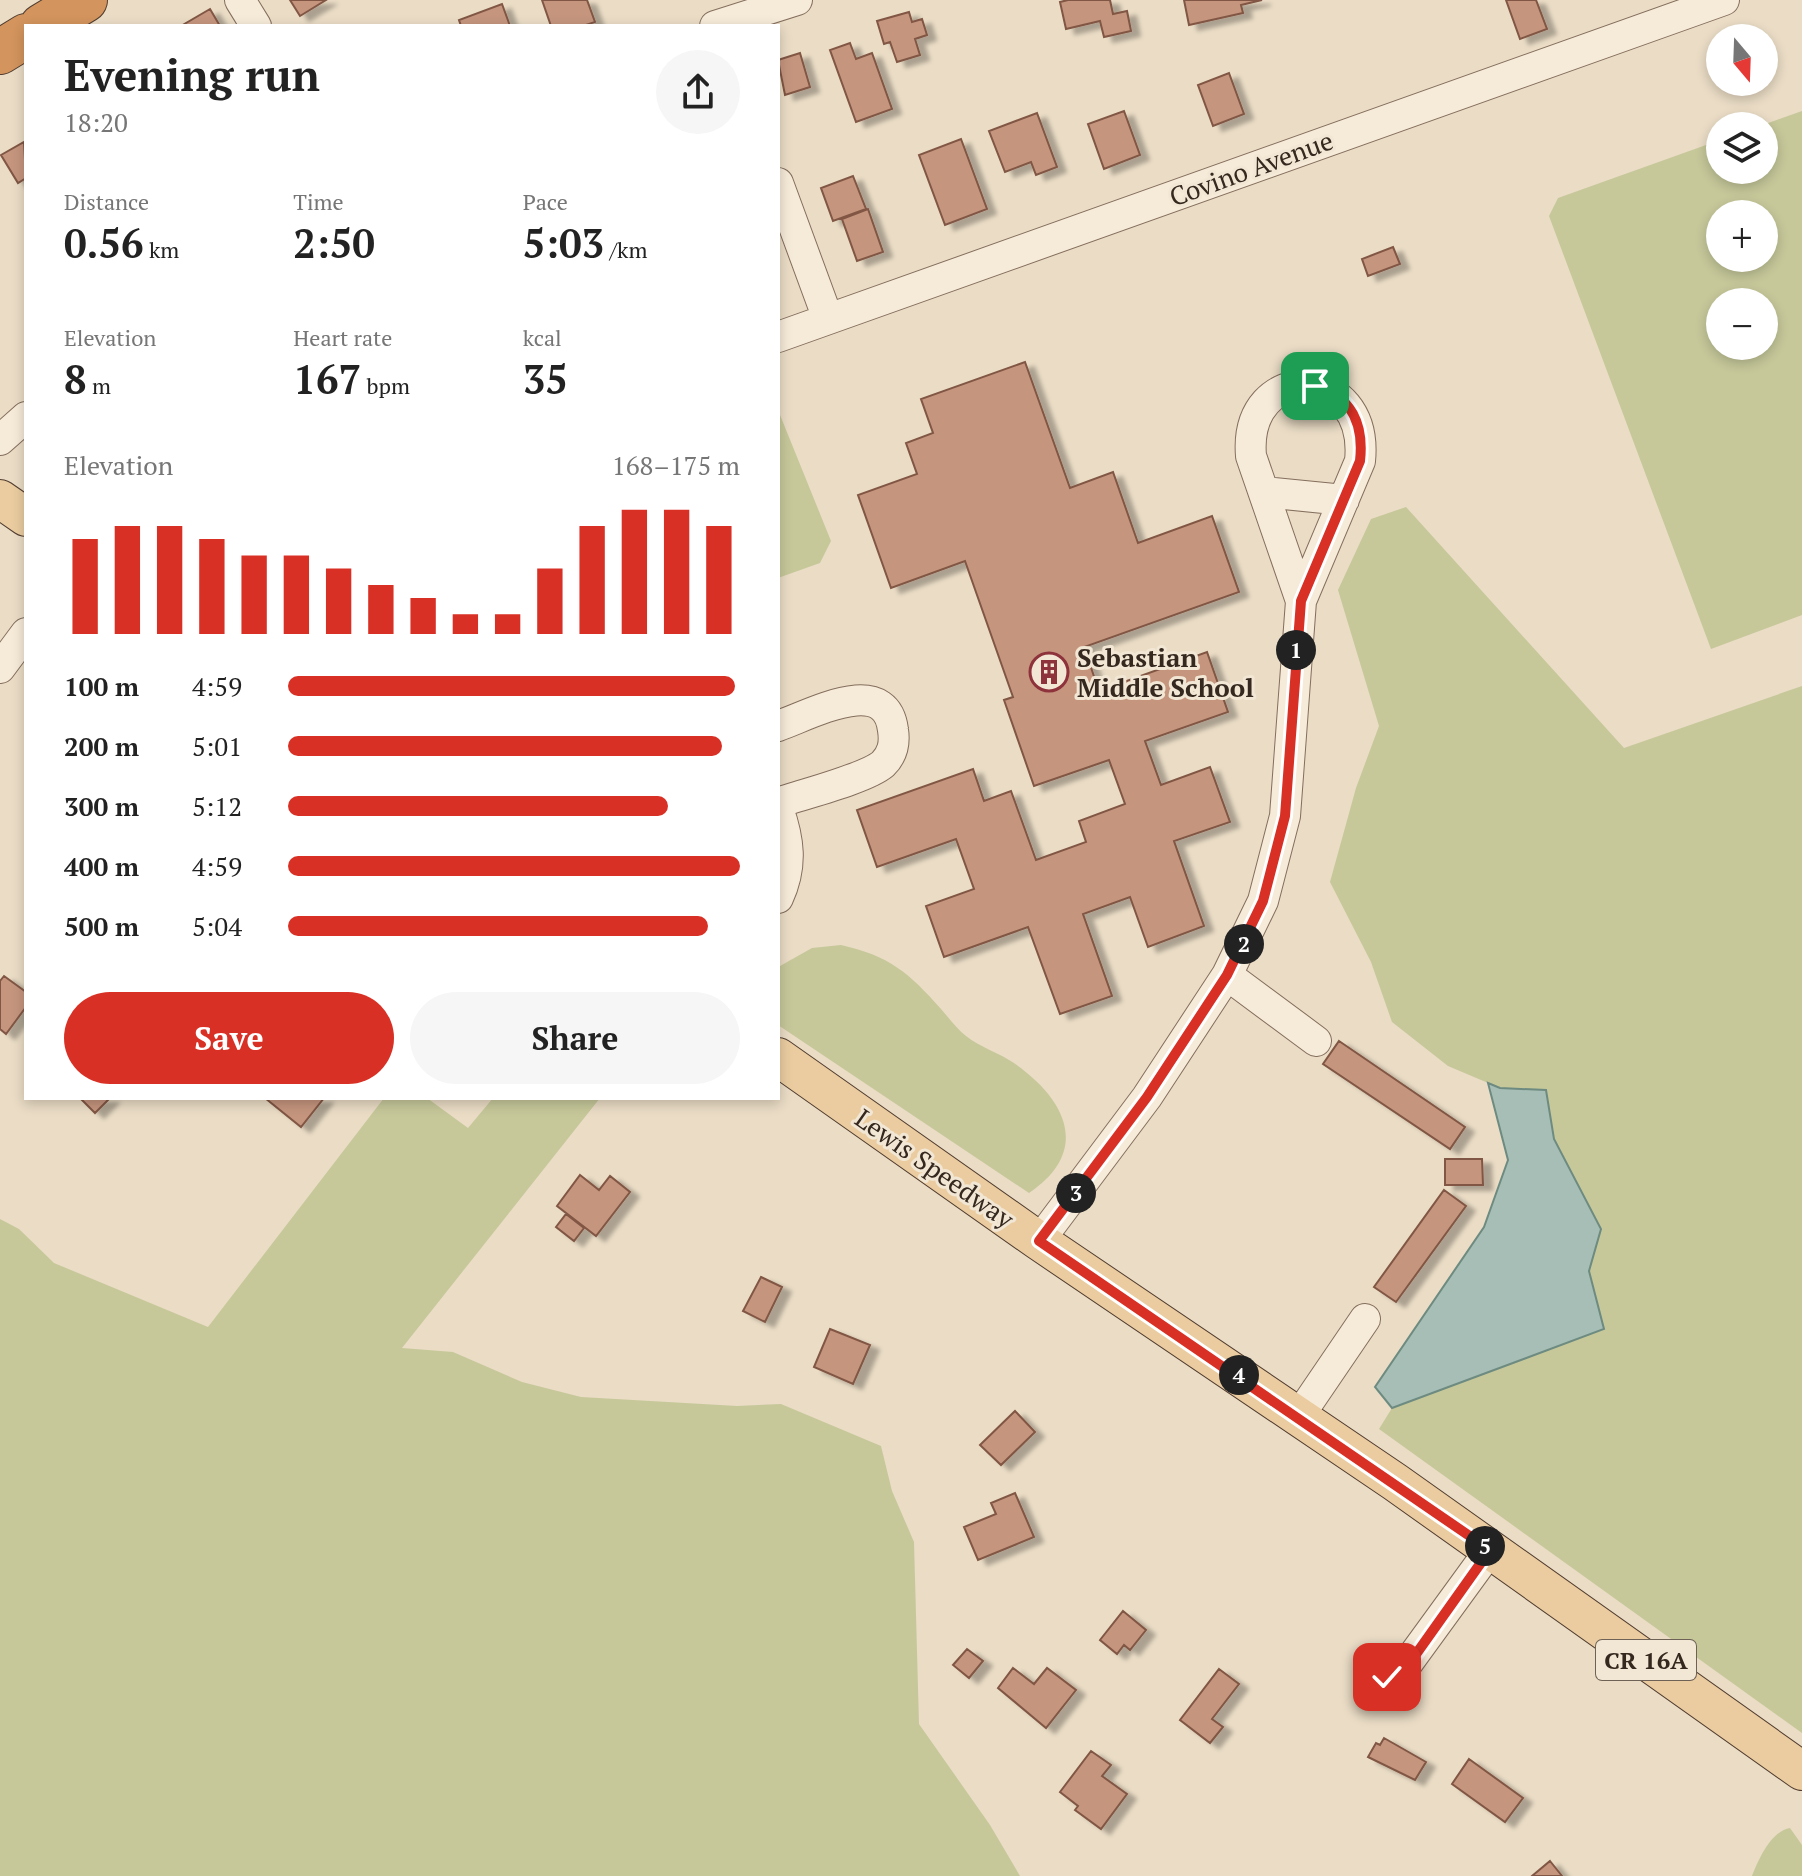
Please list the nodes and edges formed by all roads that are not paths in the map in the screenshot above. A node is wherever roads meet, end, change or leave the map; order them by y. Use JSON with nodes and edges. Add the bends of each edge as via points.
{"nodes":[{"id":1,"x":85,"y":0,"type":"edge"},
{"id":2,"x":240,"y":0,"type":"edge"},
{"id":3,"x":797,"y":0,"type":"edge"},
{"id":4,"x":1724,"y":0,"type":"edge"},
{"id":5,"x":717,"y":19,"type":"edge"},
{"id":6,"x":45,"y":24,"type":"edge"},
{"id":7,"x":255,"y":24,"type":"edge"},
{"id":8,"x":24,"y":37,"type":"edge"},
{"id":9,"x":0,"y":52,"type":"edge"},
{"id":10,"x":780,"y":188,"type":"edge"},
{"id":11,"x":828,"y":319,"type":"junction"},
{"id":12,"x":780,"y":336,"type":"edge"},
{"id":13,"x":24,"y":419,"type":"edge"},
{"id":14,"x":0,"y":440,"type":"edge"},
{"id":15,"x":1264,"y":492,"type":"junction"},
{"id":16,"x":0,"y":499,"type":"edge"},
{"id":17,"x":1344,"y":500,"type":"junction"},
{"id":18,"x":24,"y":516,"type":"edge"},
{"id":19,"x":1301,"y":601,"type":"junction"},
{"id":20,"x":24,"y":636,"type":"edge"},
{"id":21,"x":0,"y":668,"type":"edge"},
{"id":22,"x":780,"y":725,"type":"edge"},
{"id":23,"x":780,"y":805,"type":"edge"},
{"id":24,"x":780,"y":812,"type":"edge"},
{"id":25,"x":780,"y":890,"type":"edge"},
{"id":26,"x":1227,"y":975,"type":"junction"},
{"id":27,"x":1316,"y":1041,"type":"dead end"},
{"id":28,"x":780,"y":1058,"type":"edge"},
{"id":29,"x":1039,"y":1241,"type":"junction"},
{"id":30,"x":1365,"y":1319,"type":"dead end"},
{"id":31,"x":1299,"y":1416,"type":"junction"},
{"id":32,"x":1490,"y":1550,"type":"junction"},
{"id":33,"x":1374,"y":1660,"type":"dead end"},
{"id":34,"x":1802,"y":1771,"type":"edge"}],
"edges":[{"from":1,"to":6,"type":"highway"},
{"from":2,"to":7,"type":"street"},
{"from":3,"to":5,"type":"street"},
{"from":4,"to":11,"type":"street","name":"Covino Avenue"},
{"from":8,"to":9,"type":"highway"},
{"from":10,"to":11,"type":"street"},
{"from":11,"to":12,"type":"street","name":"Covino Avenue"},
{"from":13,"to":14,"type":"street"},
{"from":15,"to":17,"type":"street"},
{"from":15,"to":17,"type":"street","via":[[1251,456],[1253,421],[1271,395],[1286,387],[1315,386],[1344,400],[1359,424],[1360,461]]},
{"from":15,"to":19,"type":"street"},
{"from":16,"to":18,"type":"main road"},
{"from":17,"to":19,"type":"street"},
{"from":19,"to":26,"type":"street","via":[[1282,830],[1263,901]]},
{"from":20,"to":21,"type":"street"},
{"from":22,"to":23,"type":"street","via":[[871,699],[891,717],[895,743],[873,770]]},
{"from":24,"to":25,"type":"street","via":[[789,852]]},
{"from":26,"to":27,"type":"street"},
{"from":26,"to":29,"type":"street","via":[[1147,1097]]},
{"from":28,"to":29,"type":"main road","name":"Lewis Speedway","number":"CR 16A"},
{"from":29,"to":31,"type":"main road","name":"Lewis Speedway","number":"CR 16A"},
{"from":30,"to":31,"type":"street"},
{"from":31,"to":32,"type":"main road","name":"Lewis Speedway","number":"CR 16A"},
{"from":32,"to":33,"type":"street","via":[[1399,1675],[1387,1677],[1376,1670]]},
{"from":32,"to":34,"type":"main road","name":"Lewis Speedway","number":"CR 16A"}]}
